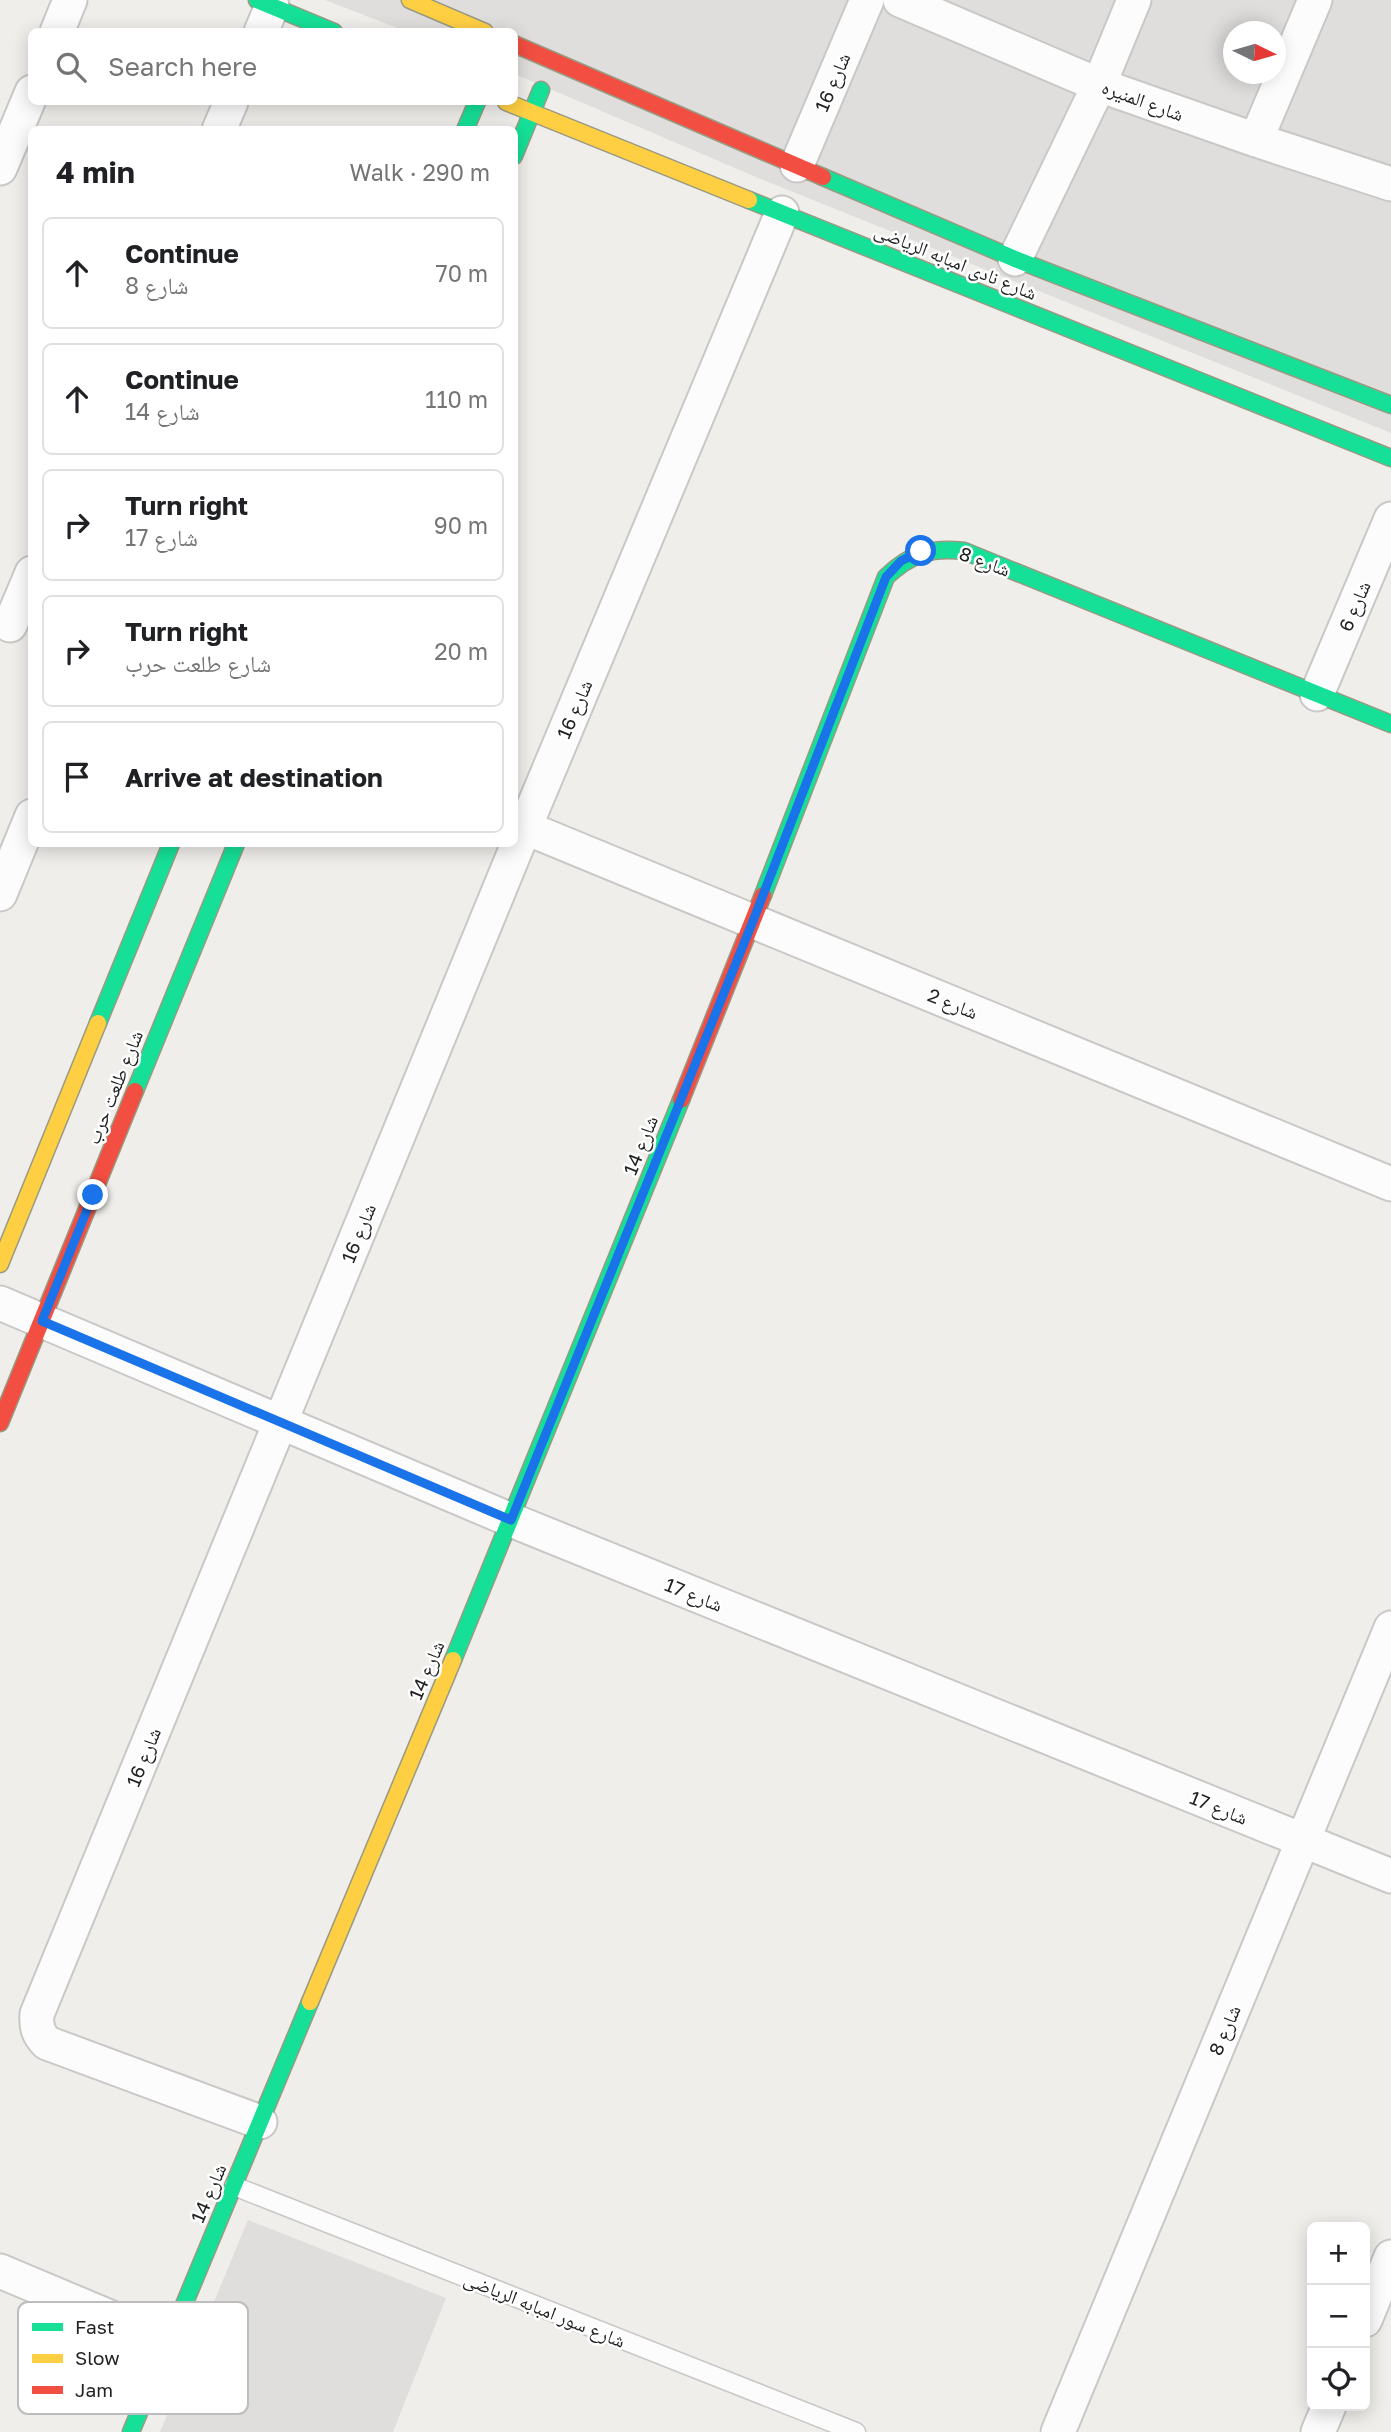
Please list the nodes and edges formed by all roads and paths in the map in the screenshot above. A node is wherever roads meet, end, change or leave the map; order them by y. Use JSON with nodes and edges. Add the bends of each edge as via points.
{"nodes":[{"id":1,"x":70,"y":0,"type":"edge"},
{"id":2,"x":410,"y":0,"type":"edge"},
{"id":3,"x":867,"y":0,"type":"edge"},
{"id":4,"x":900,"y":0,"type":"edge"},
{"id":5,"x":1134,"y":0,"type":"edge"},
{"id":6,"x":1315,"y":0,"type":"edge"},
{"id":7,"x":951,"y":10,"type":"edge"},
{"id":8,"x":263,"y":13,"type":"edge"},
{"id":9,"x":59,"y":28,"type":"edge"},
{"id":10,"x":319,"y":28,"type":"edge"},
{"id":11,"x":476,"y":28,"type":"edge"},
{"id":12,"x":518,"y":46,"type":"edge"},
{"id":13,"x":553,"y":61,"type":"junction"},
{"id":14,"x":1099,"y":85,"type":"junction"},
{"id":15,"x":28,"y":102,"type":"edge"},
{"id":16,"x":230,"y":105,"type":"edge"},
{"id":17,"x":476,"y":105,"type":"edge"},
{"id":18,"x":513,"y":105,"type":"edge"},
{"id":19,"x":532,"y":113,"type":"junction"},
{"id":20,"x":221,"y":126,"type":"edge"},
{"id":21,"x":468,"y":126,"type":"edge"},
{"id":22,"x":1256,"y":140,"type":"junction"},
{"id":23,"x":518,"y":146,"type":"edge"},
{"id":24,"x":797,"y":165,"type":"junction"},
{"id":25,"x":0,"y":168,"type":"edge"},
{"id":26,"x":1391,"y":184,"type":"edge"},
{"id":27,"x":782,"y":214,"type":"junction"},
{"id":28,"x":1015,"y":259,"type":"junction"},
{"id":29,"x":1391,"y":405,"type":"edge"},
{"id":30,"x":1391,"y":458,"type":"edge"},
{"id":31,"x":1391,"y":519,"type":"edge"},
{"id":32,"x":28,"y":585,"type":"edge"},
{"id":33,"x":14,"y":626,"type":"edge"},
{"id":34,"x":1317,"y":694,"type":"junction"},
{"id":35,"x":1391,"y":724,"type":"edge"},
{"id":36,"x":520,"y":825,"type":"edge"},
{"id":37,"x":28,"y":826,"type":"edge"},
{"id":38,"x":170,"y":847,"type":"edge"},
{"id":39,"x":235,"y":847,"type":"edge"},
{"id":40,"x":511,"y":847,"type":"edge"},
{"id":41,"x":0,"y":894,"type":"edge"},
{"id":42,"x":753,"y":921,"type":"junction"},
{"id":43,"x":1391,"y":1184,"type":"edge"},
{"id":44,"x":0,"y":1264,"type":"edge"},
{"id":45,"x":0,"y":1303,"type":"edge"},
{"id":46,"x":42,"y":1321,"type":"junction"},
{"id":47,"x":0,"y":1423,"type":"edge"},
{"id":48,"x":280,"y":1423,"type":"junction"},
{"id":49,"x":511,"y":1520,"type":"junction"},
{"id":50,"x":1391,"y":1628,"type":"edge"},
{"id":51,"x":1303,"y":1841,"type":"junction"},
{"id":52,"x":1391,"y":1876,"type":"edge"},
{"id":53,"x":260,"y":2122,"type":"junction"},
{"id":54,"x":234,"y":2186,"type":"junction"},
{"id":55,"x":1391,"y":2257,"type":"edge"},
{"id":56,"x":0,"y":2271,"type":"edge"},
{"id":57,"x":74,"y":2302,"type":"edge"},
{"id":58,"x":186,"y":2302,"type":"edge"},
{"id":59,"x":1370,"y":2308,"type":"edge"},
{"id":60,"x":1327,"y":2411,"type":"edge"},
{"id":61,"x":139,"y":2414,"type":"edge"},
{"id":62,"x":131,"y":2432,"type":"edge"},
{"id":63,"x":856,"y":2432,"type":"edge"},
{"id":64,"x":1058,"y":2432,"type":"edge"},
{"id":65,"x":1318,"y":2432,"type":"edge"}],
"edges":[{"from":1,"to":9,"type":"street"},
{"from":2,"to":11,"type":"street"},
{"from":3,"to":24,"type":"street","name":"شارع 16"},
{"from":4,"to":7,"type":"street","name":"شارع المنيره"},
{"from":5,"to":14,"type":"street"},
{"from":6,"to":22,"type":"street"},
{"from":7,"to":14,"type":"street","name":"شارع المنيره"},
{"from":8,"to":10,"type":"street"},
{"from":12,"to":13,"type":"street","name":"شارع نادى امبابه الرياضى"},
{"from":13,"to":19,"type":"street"},
{"from":13,"to":24,"type":"street","name":"شارع نادى امبابه الرياضى"},
{"from":14,"to":22,"type":"street","name":"شارع المنيره"},
{"from":14,"to":28,"type":"street"},
{"from":15,"to":25,"type":"street"},
{"from":16,"to":20,"type":"street"},
{"from":17,"to":21,"type":"street"},
{"from":18,"to":19,"type":"street","name":"شارع نادى امبابه الرياضى"},
{"from":19,"to":23,"type":"street"},
{"from":19,"to":27,"type":"street","name":"شارع نادى امبابه الرياضى"},
{"from":22,"to":26,"type":"street","name":"شارع المنيره"},
{"from":24,"to":28,"type":"street","name":"شارع نادى امبابه الرياضى"},
{"from":27,"to":30,"type":"street","name":"شارع نادى امبابه الرياضى"},
{"from":27,"to":36,"type":"street","name":"شارع 16"},
{"from":28,"to":29,"type":"street","name":"شارع نادى امبابه الرياضى"},
{"from":31,"to":34,"type":"street","name":"شارع 6"},
{"from":32,"to":33,"type":"street"},
{"from":34,"to":35,"type":"street","name":"شارع 8"},
{"from":34,"to":42,"type":"street","name":"شارع 8","via":[[964,551],[921,551],[901,561],[886,577]]},
{"from":36,"to":42,"type":"street","name":"شارع 2"},
{"from":37,"to":41,"type":"street"},
{"from":38,"to":44,"type":"street","name":"شارع طلعت حرب"},
{"from":39,"to":46,"type":"street","name":"شارع طلعت حرب"},
{"from":40,"to":48,"type":"street","name":"شارع 16"},
{"from":42,"to":43,"type":"street","name":"شارع 2"},
{"from":42,"to":49,"type":"street","name":"شارع 14"},
{"from":45,"to":46,"type":"street","name":"شارع 17"},
{"from":46,"to":47,"type":"street","name":"شارع طلعت حرب"},
{"from":46,"to":48,"type":"street","name":"شارع 17"},
{"from":48,"to":49,"type":"street","name":"شارع 17"},
{"from":48,"to":53,"type":"street","name":"شارع 16","via":[[37,2014],[40,2035],[47,2043]]},
{"from":49,"to":51,"type":"street","name":"شارع 17"},
{"from":49,"to":53,"type":"street","name":"شارع 14"},
{"from":50,"to":51,"type":"street","name":"شارع 8"},
{"from":51,"to":52,"type":"street","name":"شارع 17"},
{"from":51,"to":64,"type":"street","name":"شارع 8"},
{"from":53,"to":54,"type":"street","name":"شارع 14"},
{"from":54,"to":58,"type":"street","name":"شارع 14"},
{"from":54,"to":63,"type":"lane","name":"شارع سور امبابه الرياضى"},
{"from":55,"to":59,"type":"street"},
{"from":56,"to":57,"type":"street"},
{"from":60,"to":65,"type":"street"},
{"from":61,"to":62,"type":"street","name":"شارع 14"}]}
